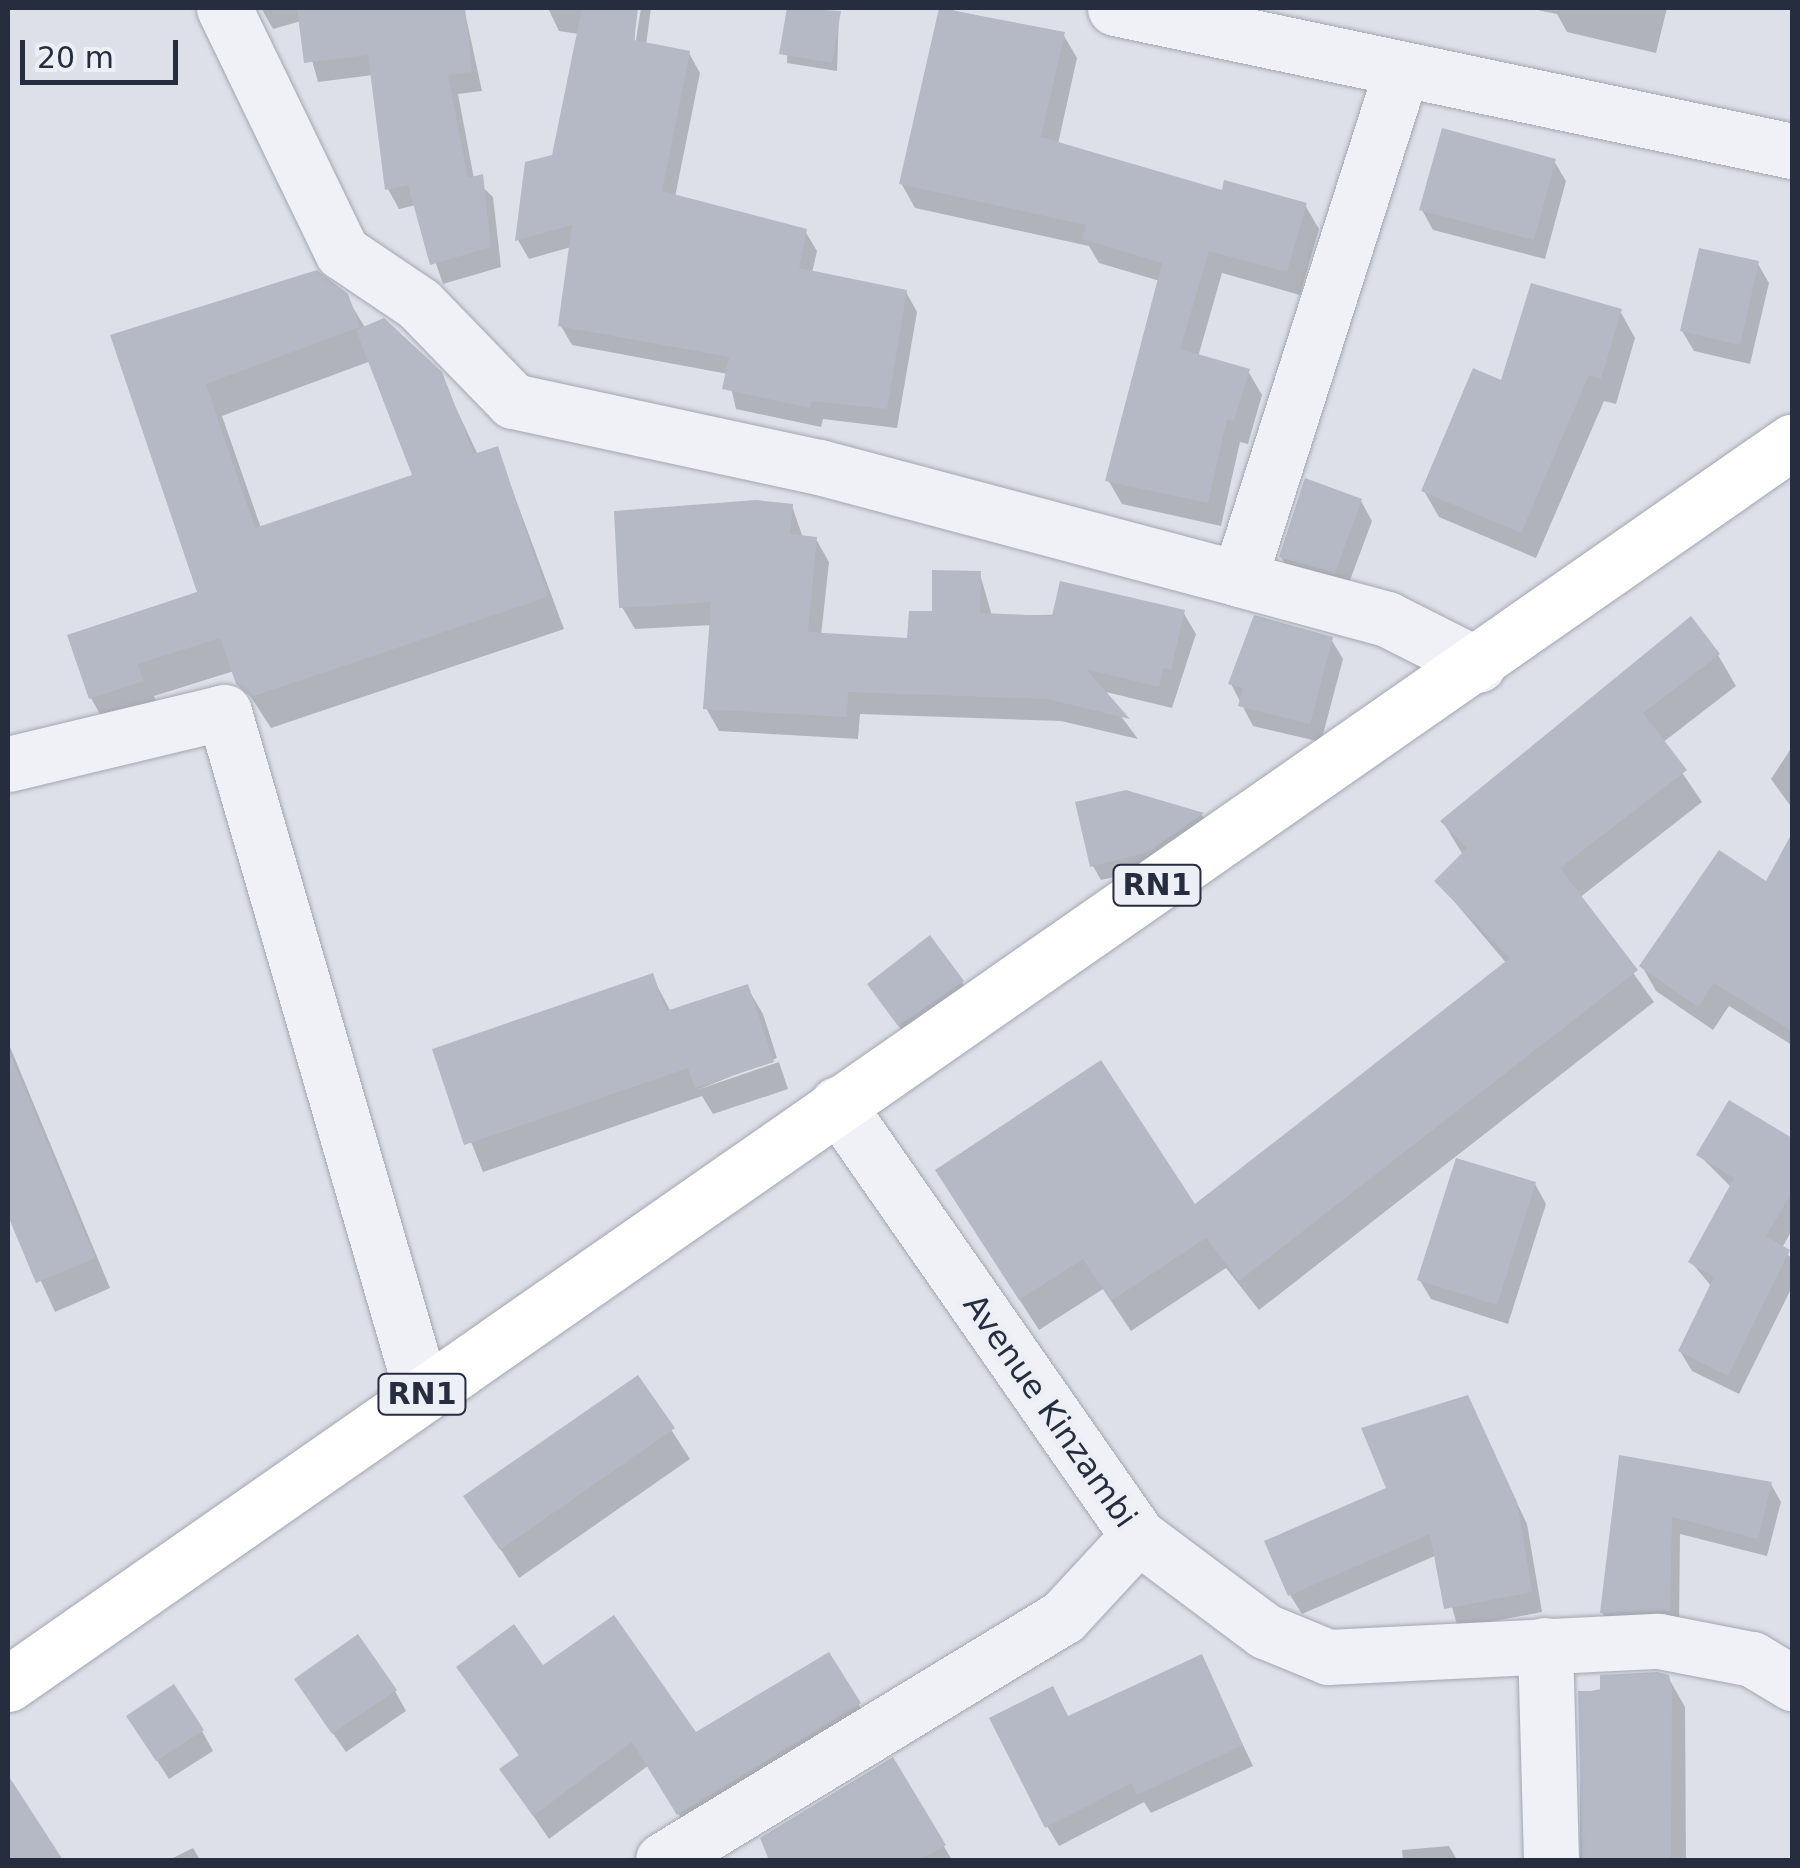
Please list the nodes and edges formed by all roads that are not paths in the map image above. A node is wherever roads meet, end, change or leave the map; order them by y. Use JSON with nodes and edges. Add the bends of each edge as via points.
{"nodes":[{"id":1,"x":224,"y":8,"type":"edge"},
{"id":2,"x":1114,"y":8,"type":"edge"},
{"id":3,"x":1400,"y":75,"type":"junction"},
{"id":4,"x":1792,"y":151,"type":"edge"},
{"id":5,"x":1792,"y":442,"type":"edge"},
{"id":6,"x":1239,"y":579,"type":"junction"},
{"id":7,"x":1478,"y":665,"type":"junction"},
{"id":8,"x":8,"y":764,"type":"edge"},
{"id":9,"x":837,"y":1104,"type":"junction"},
{"id":10,"x":422,"y":1394,"type":"junction"},
{"id":11,"x":1138,"y":1536,"type":"junction"},
{"id":12,"x":1545,"y":1645,"type":"junction"},
{"id":13,"x":1792,"y":1683,"type":"edge"},
{"id":14,"x":8,"y":1684,"type":"edge"},
{"id":15,"x":663,"y":1860,"type":"edge"},
{"id":16,"x":1551,"y":1860,"type":"edge"}],
"edges":[{"from":1,"to":6,"type":"street","via":[[342,252],[419,304],[512,401],[819,467]]},
{"from":2,"to":3,"type":"street"},
{"from":3,"to":4,"type":"street"},
{"from":3,"to":6,"type":"street"},
{"from":5,"to":7,"type":"highway","number":"RN1"},
{"from":6,"to":7,"type":"street","via":[[1387,619]]},
{"from":7,"to":9,"type":"highway","number":"RN1"},
{"from":8,"to":10,"type":"street","via":[[224,712]]},
{"from":9,"to":10,"type":"highway","number":"RN1"},
{"from":9,"to":11,"type":"street","name":"Avenue Kinzambi"},
{"from":10,"to":14,"type":"highway","number":"RN1"},
{"from":11,"to":12,"type":"street","name":"Avenue Kinzambi","via":[[1265,1631],[1328,1657]]},
{"from":11,"to":15,"type":"street","via":[[1063,1617]]},
{"from":12,"to":13,"type":"street","name":"Avenue Kinzambi","via":[[1660,1641],[1752,1659]]},
{"from":12,"to":16,"type":"street"}]}
